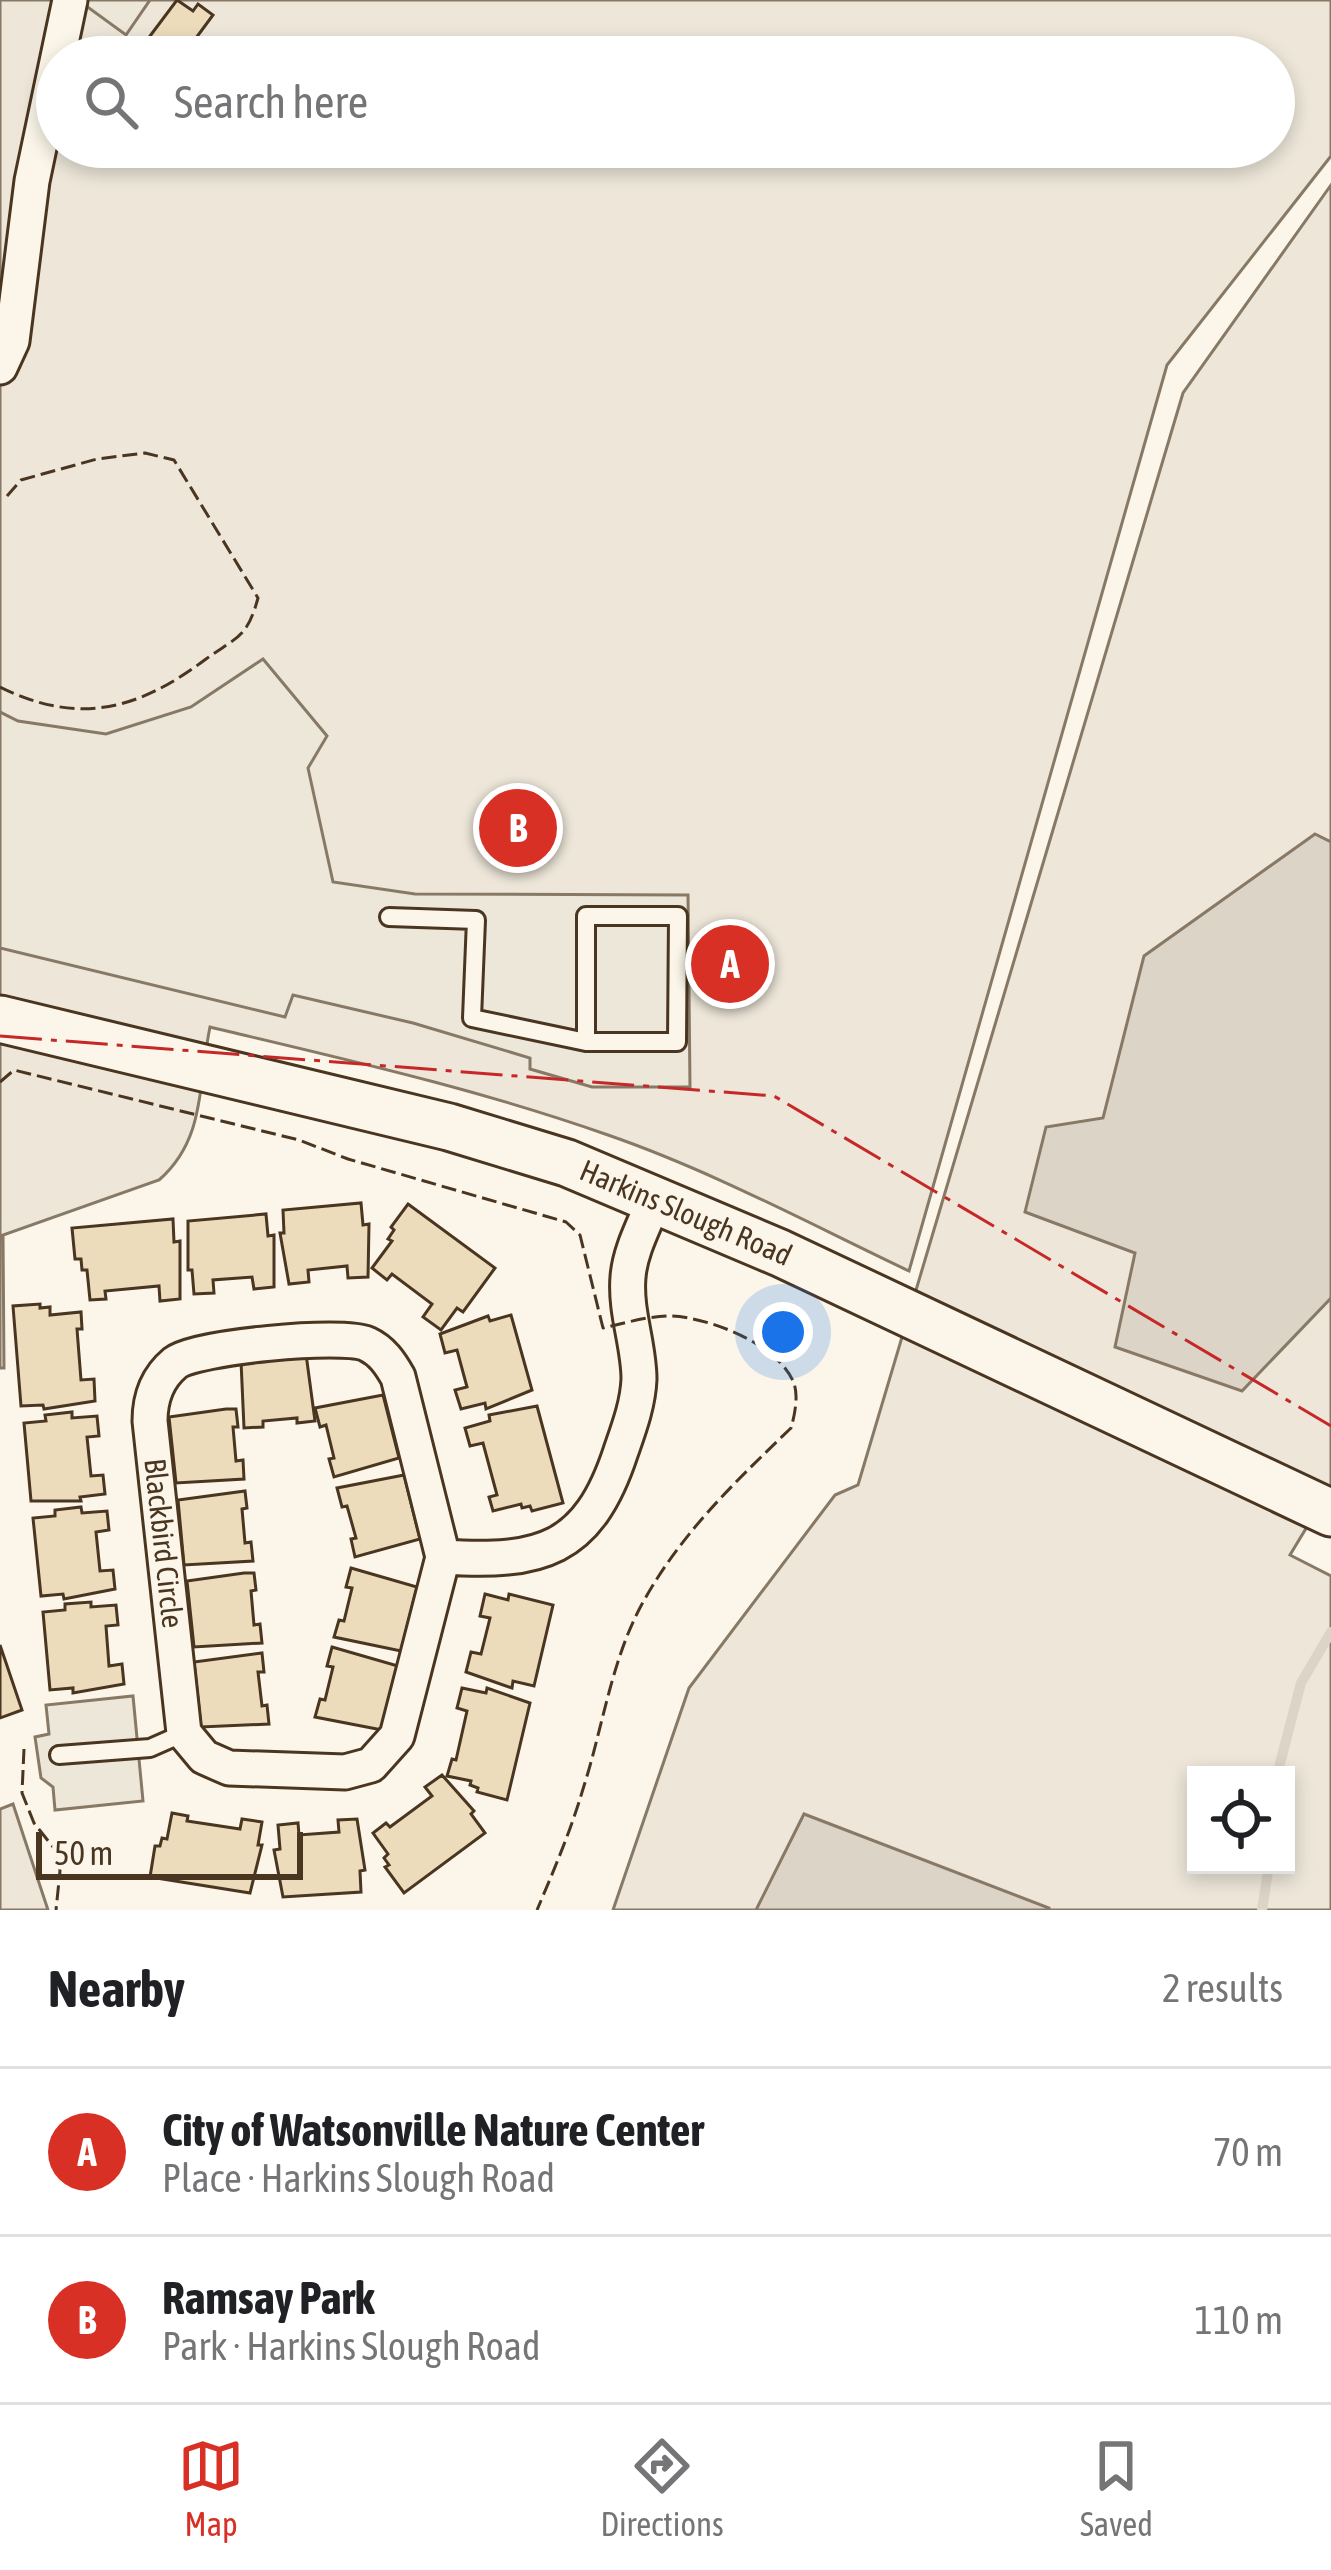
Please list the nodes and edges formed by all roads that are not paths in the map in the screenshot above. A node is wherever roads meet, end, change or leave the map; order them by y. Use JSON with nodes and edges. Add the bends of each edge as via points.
{"nodes":[{"id":1,"x":70,"y":0,"type":"edge"},
{"id":2,"x":62,"y":36,"type":"edge"},
{"id":3,"x":36,"y":162,"type":"edge"},
{"id":4,"x":0,"y":367,"type":"edge"},
{"id":5,"x":389,"y":917,"type":"dead end"},
{"id":6,"x":0,"y":1019,"type":"edge"},
{"id":7,"x":586,"y":1042,"type":"junction"},
{"id":8,"x":655,"y":1198,"type":"junction"},
{"id":9,"x":1331,"y":1513,"type":"edge"},
{"id":10,"x":442,"y":1557,"type":"junction"},
{"id":11,"x":184,"y":1732,"type":"junction"},
{"id":12,"x":59,"y":1755,"type":"dead end"}],
"edges":[{"from":1,"to":2,"type":"street"},
{"from":3,"to":4,"type":"street","via":[[12,341]]},
{"from":5,"to":7,"type":"lane","via":[[476,920],[472,1018]]},
{"from":6,"to":8,"type":"main road","name":"Harkins Slough Road","via":[[449,1127]]},
{"from":7,"to":7,"type":"lane","via":[[586,916],[678,916],[677,1042]]},
{"from":8,"to":9,"type":"main road","name":"Harkins Slough Road"},
{"from":8,"to":10,"type":"street","via":[[628,1274],[637,1396],[600,1502],[575,1530],[536,1553],[502,1561]]},
{"from":10,"to":11,"type":"street","name":"Blackbird Circle","via":[[397,1736],[371,1765],[345,1772],[229,1768],[205,1757]]},
{"from":10,"to":11,"type":"street","name":"Blackbird Circle","via":[[398,1377],[379,1352],[334,1338],[198,1352],[175,1363],[153,1394],[150,1421]]},
{"from":11,"to":12,"type":"lane","via":[[150,1748]]}]}
